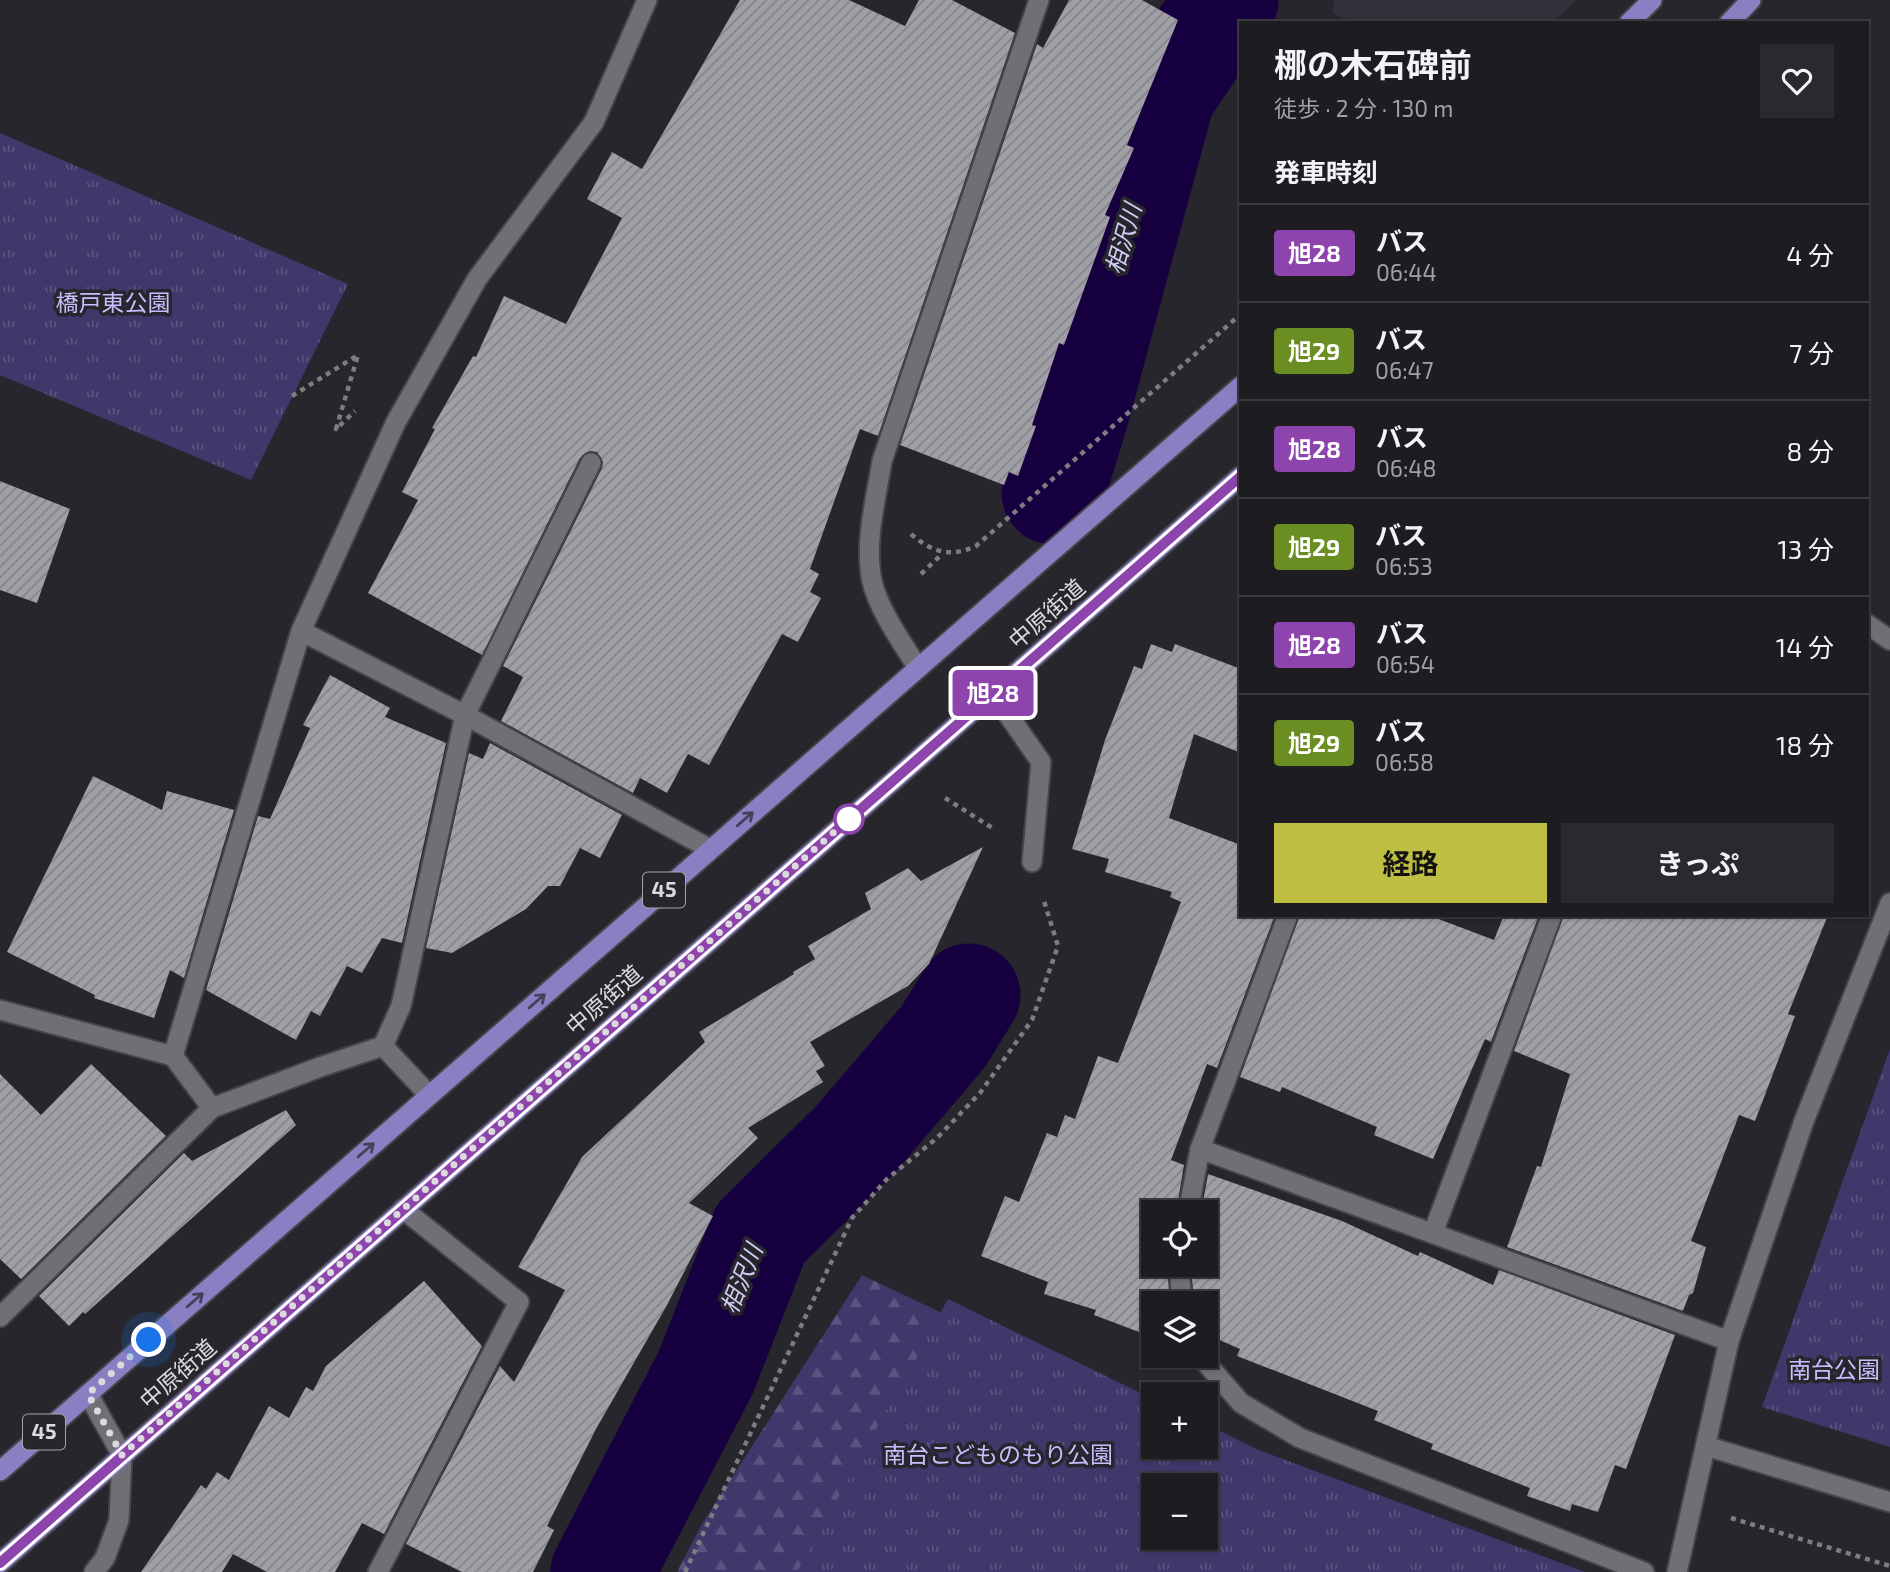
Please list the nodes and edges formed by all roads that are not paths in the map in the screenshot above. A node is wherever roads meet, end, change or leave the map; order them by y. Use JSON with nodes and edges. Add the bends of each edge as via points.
{"nodes":[{"id":1,"x":647,"y":0,"type":"edge"},
{"id":2,"x":1039,"y":0,"type":"edge"},
{"id":3,"x":1652,"y":0,"type":"edge"},
{"id":4,"x":1751,"y":0,"type":"edge"},
{"id":5,"x":1631,"y":21,"type":"edge"},
{"id":6,"x":1731,"y":21,"type":"edge"},
{"id":7,"x":1239,"y":388,"type":"edge"},
{"id":8,"x":591,"y":463,"type":"dead end"},
{"id":9,"x":1239,"y":478,"type":"edge"},
{"id":10,"x":1869,"y":625,"type":"edge"},
{"id":11,"x":301,"y":631,"type":"junction"},
{"id":12,"x":1890,"y":640,"type":"edge"},
{"id":13,"x":918,"y":668,"type":"junction"},
{"id":14,"x":993,"y":693,"type":"junction"},
{"id":15,"x":465,"y":715,"type":"junction"},
{"id":16,"x":710,"y":849,"type":"junction"},
{"id":17,"x":1032,"y":857,"type":"road end"},
{"id":18,"x":1890,"y":903,"type":"edge"},
{"id":19,"x":1286,"y":917,"type":"edge"},
{"id":20,"x":1551,"y":917,"type":"edge"},
{"id":21,"x":0,"y":1010,"type":"edge"},
{"id":22,"x":383,"y":1046,"type":"junction"},
{"id":23,"x":173,"y":1056,"type":"junction"},
{"id":24,"x":429,"y":1095,"type":"junction"},
{"id":25,"x":212,"y":1108,"type":"junction"},
{"id":26,"x":1200,"y":1149,"type":"junction"},
{"id":27,"x":1190,"y":1200,"type":"edge"},
{"id":28,"x":404,"y":1209,"type":"junction"},
{"id":29,"x":1433,"y":1233,"type":"junction"},
{"id":30,"x":0,"y":1317,"type":"edge"},
{"id":31,"x":1729,"y":1341,"type":"junction"},
{"id":32,"x":1210,"y":1368,"type":"edge"},
{"id":33,"x":88,"y":1394,"type":"junction"},
{"id":34,"x":1706,"y":1446,"type":"junction"},
{"id":35,"x":122,"y":1455,"type":"junction"},
{"id":36,"x":0,"y":1471,"type":"edge"},
{"id":37,"x":1890,"y":1503,"type":"edge"},
{"id":38,"x":0,"y":1563,"type":"edge"},
{"id":39,"x":94,"y":1572,"type":"edge"},
{"id":40,"x":377,"y":1572,"type":"edge"},
{"id":41,"x":1644,"y":1572,"type":"edge"},
{"id":42,"x":1676,"y":1572,"type":"edge"}],
"edges":[{"from":1,"to":11,"type":"street","via":[[594,122],[477,279],[396,422]]},
{"from":2,"to":13,"type":"street","via":[[882,461],[870,536],[873,581],[892,626]]},
{"from":3,"to":5,"type":"main road"},
{"from":4,"to":6,"type":"main road"},
{"from":7,"to":13,"type":"main road","name":"中原街道","number":"45"},
{"from":8,"to":15,"type":"street"},
{"from":9,"to":14,"type":"main road","name":"中原街道"},
{"from":10,"to":12,"type":"street"},
{"from":11,"to":15,"type":"street"},
{"from":11,"to":23,"type":"street"},
{"from":16,"to":13,"type":"main road","name":"中原街道","number":"45","one_way":true},
{"from":14,"to":17,"type":"street","via":[[1041,762]]},
{"from":14,"to":28,"type":"main road","name":"中原街道"},
{"from":15,"to":16,"type":"street"},
{"from":15,"to":22,"type":"street","via":[[401,1006]]},
{"from":24,"to":16,"type":"main road","name":"中原街道","number":"45","one_way":true},
{"from":18,"to":31,"type":"street","via":[[1804,1121]]},
{"from":19,"to":26,"type":"street"},
{"from":20,"to":29,"type":"street"},
{"from":21,"to":23,"type":"street"},
{"from":22,"to":24,"type":"street"},
{"from":22,"to":25,"type":"street"},
{"from":23,"to":25,"type":"street"},
{"from":33,"to":24,"type":"main road","name":"中原街道","number":"45","one_way":true},
{"from":25,"to":30,"type":"street"},
{"from":26,"to":27,"type":"street"},
{"from":26,"to":29,"type":"street"},
{"from":28,"to":35,"type":"main road","name":"中原街道"},
{"from":28,"to":40,"type":"street","via":[[519,1302]]},
{"from":29,"to":31,"type":"street"},
{"from":31,"to":34,"type":"street"},
{"from":32,"to":41,"type":"street","via":[[1241,1403],[1300,1438]]},
{"from":33,"to":35,"type":"street"},
{"from":33,"to":36,"type":"main road","name":"中原街道","number":"45"},
{"from":34,"to":37,"type":"street"},
{"from":34,"to":42,"type":"street"},
{"from":35,"to":38,"type":"main road","name":"中原街道"},
{"from":35,"to":39,"type":"street","via":[[118,1520]]}]}
